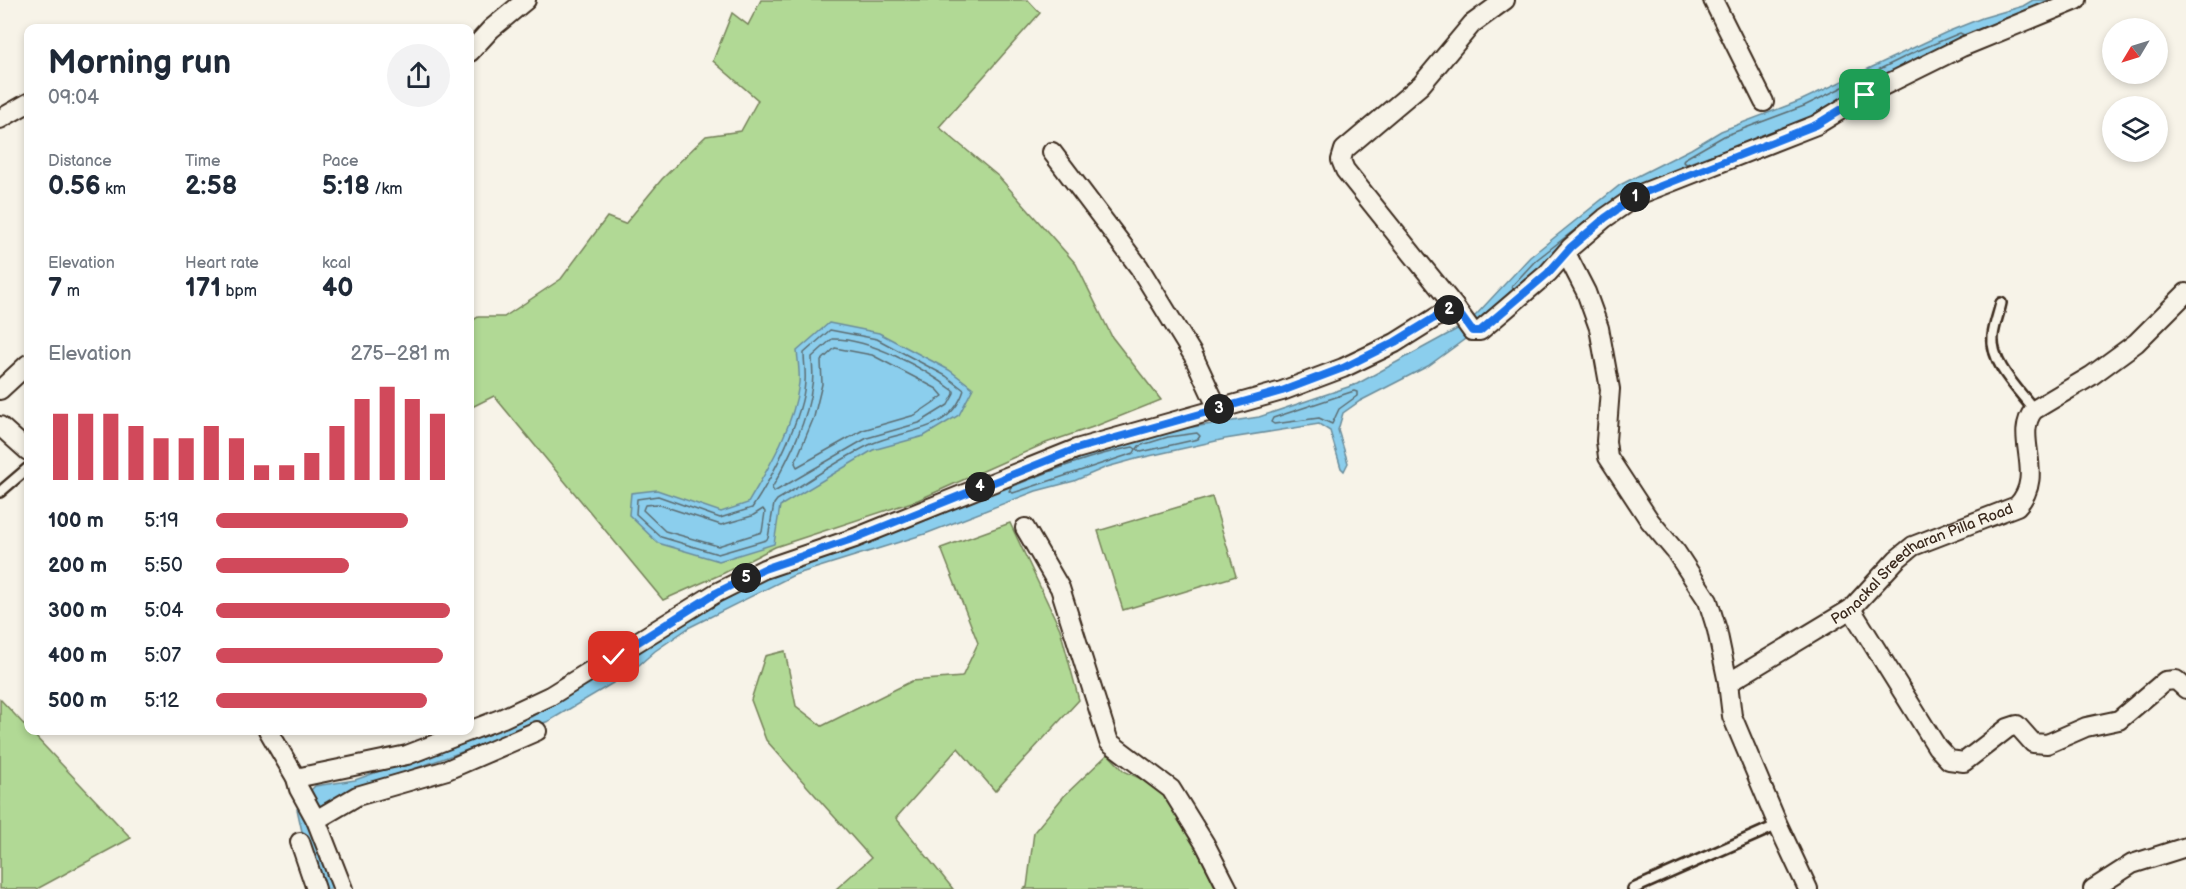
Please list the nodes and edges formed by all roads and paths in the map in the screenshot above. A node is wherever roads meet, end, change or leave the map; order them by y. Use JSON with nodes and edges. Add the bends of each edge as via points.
{"nodes":[{"id":1,"x":526,"y":0,"type":"edge"},
{"id":2,"x":1505,"y":0,"type":"edge"},
{"id":3,"x":1713,"y":0,"type":"edge"},
{"id":4,"x":2077,"y":0,"type":"edge"},
{"id":5,"x":474,"y":48,"type":"edge"},
{"id":6,"x":1764,"y":102,"type":"dead end"},
{"id":7,"x":24,"y":105,"type":"edge"},
{"id":8,"x":0,"y":119,"type":"edge"},
{"id":9,"x":1052,"y":152,"type":"dead end"},
{"id":10,"x":1566,"y":253,"type":"junction"},
{"id":11,"x":2186,"y":293,"type":"edge"},
{"id":12,"x":2001,"y":303,"type":"dead end"},
{"id":13,"x":1463,"y":318,"type":"junction"},
{"id":14,"x":24,"y":368,"type":"edge"},
{"id":15,"x":0,"y":390,"type":"edge"},
{"id":16,"x":1218,"y":409,"type":"junction"},
{"id":17,"x":2034,"y":410,"type":"junction"},
{"id":18,"x":0,"y":426,"type":"edge"},
{"id":19,"x":24,"y":447,"type":"edge"},
{"id":20,"x":24,"y":471,"type":"edge"},
{"id":21,"x":0,"y":492,"type":"edge"},
{"id":22,"x":1025,"y":528,"type":"dead end"},
{"id":23,"x":1851,"y":609,"type":"junction"},
{"id":24,"x":1728,"y":683,"type":"junction"},
{"id":25,"x":2186,"y":689,"type":"edge"},
{"id":26,"x":474,"y":728,"type":"edge"},
{"id":27,"x":537,"y":731,"type":"dead end"},
{"id":28,"x":271,"y":735,"type":"edge"},
{"id":29,"x":458,"y":735,"type":"edge"},
{"id":30,"x":297,"y":783,"type":"junction"},
{"id":31,"x":314,"y":815,"type":"junction"},
{"id":32,"x":1778,"y":825,"type":"junction"},
{"id":33,"x":300,"y":842,"type":"dead end"},
{"id":34,"x":2186,"y":847,"type":"edge"},
{"id":35,"x":316,"y":889,"type":"edge"},
{"id":36,"x":343,"y":889,"type":"edge"},
{"id":37,"x":1228,"y":889,"type":"edge"},
{"id":38,"x":1633,"y":889,"type":"edge"},
{"id":39,"x":1808,"y":889,"type":"edge"},
{"id":40,"x":2093,"y":889,"type":"edge"}],
"edges":[{"from":1,"to":5,"type":"street"},
{"from":2,"to":13,"type":"street","via":[[1472,24],[1421,85],[1344,150],[1341,160]]},
{"from":3,"to":6,"type":"street"},
{"from":4,"to":10,"type":"street","via":[[1962,47],[1865,95],[1816,125],[1638,195]]},
{"from":7,"to":8,"type":"street"},
{"from":9,"to":16,"type":"street","via":[[1139,267],[1193,355]]},
{"from":10,"to":13,"type":"street","via":[[1480,331]]},
{"from":10,"to":24,"type":"street","via":[[1599,328],[1610,389],[1608,457],[1708,601]]},
{"from":11,"to":17,"type":"street","via":[[2136,343]]},
{"from":12,"to":17,"type":"lane","via":[[1994,349]]},
{"from":13,"to":16,"type":"street","via":[[1395,342],[1343,368],[1282,391]]},
{"from":14,"to":15,"type":"street"},
{"from":16,"to":26,"type":"street","via":[[1076,449],[855,538],[764,569],[716,593],[550,696]]},
{"from":17,"to":23,"type":"street","name":"Panackal Sreedharan Pilla Road","via":[[2026,422],[2031,471],[2020,503],[1913,546]]},
{"from":18,"to":19,"type":"street"},
{"from":20,"to":21,"type":"lane"},
{"from":22,"to":37,"type":"street","via":[[1059,588],[1109,742],[1171,789]]},
{"from":23,"to":24,"type":"street","name":"Panackal Sreedharan Pilla Road"},
{"from":23,"to":25,"type":"street","via":[[1949,760],[1964,762],[2017,725],[2033,743],[2047,744],[2086,727],[2119,720],[2165,681],[2176,680]]},
{"from":24,"to":32,"type":"street","via":[[1732,716]]},
{"from":27,"to":31,"type":"street","via":[[447,770],[357,796]]},
{"from":28,"to":30,"type":"street"},
{"from":29,"to":30,"type":"street","via":[[407,755]]},
{"from":30,"to":31,"type":"street"},
{"from":31,"to":36,"type":"street"},
{"from":32,"to":38,"type":"lane"},
{"from":32,"to":39,"type":"street"},
{"from":33,"to":35,"type":"street"},
{"from":34,"to":40,"type":"street","via":[[2132,864]]}]}
